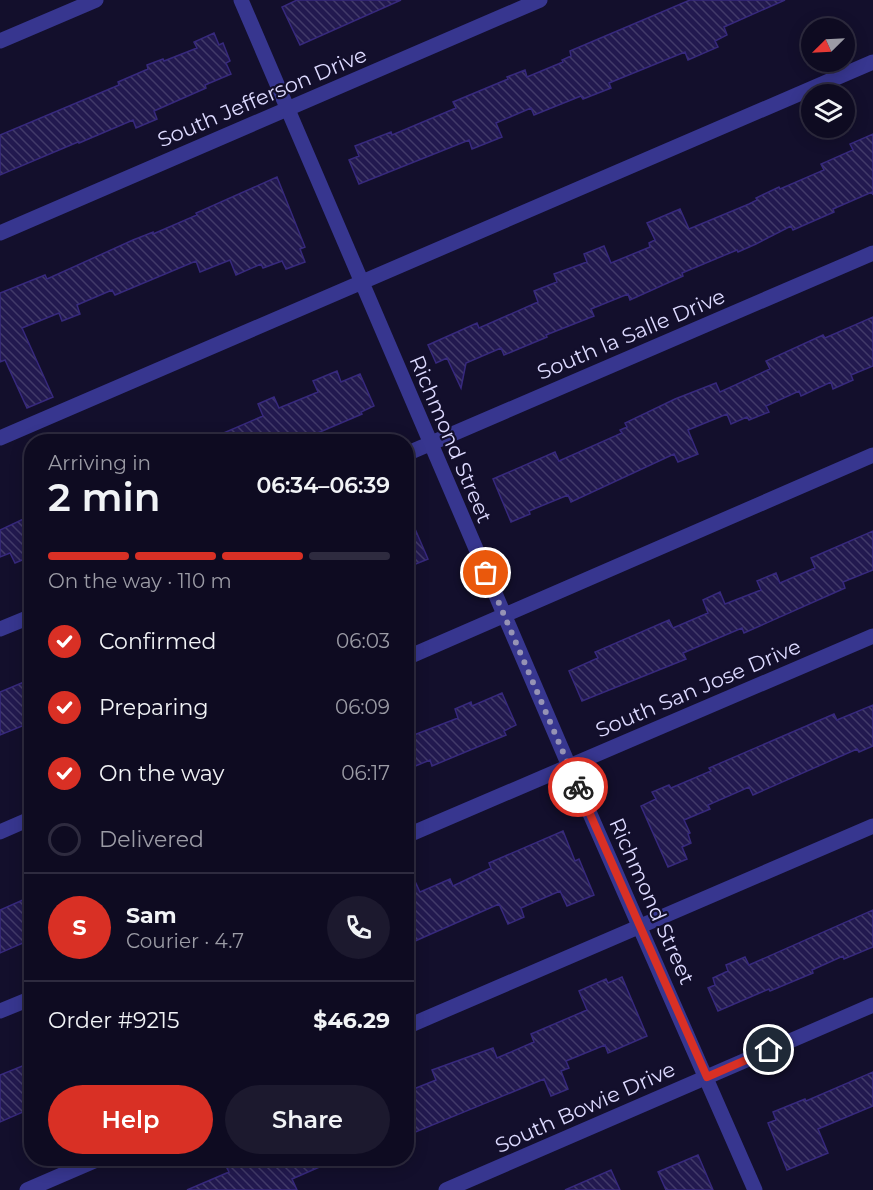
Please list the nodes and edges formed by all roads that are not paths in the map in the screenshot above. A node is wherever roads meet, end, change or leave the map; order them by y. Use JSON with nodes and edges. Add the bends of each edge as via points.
{"nodes":[{"id":1,"x":96,"y":0,"type":"edge"},
{"id":2,"x":241,"y":0,"type":"edge"},
{"id":3,"x":540,"y":0,"type":"edge"},
{"id":4,"x":0,"y":41,"type":"edge"},
{"id":5,"x":873,"y":62,"type":"edge"},
{"id":6,"x":286,"y":109,"type":"junction"},
{"id":7,"x":0,"y":233,"type":"edge"},
{"id":8,"x":873,"y":253,"type":"edge"},
{"id":9,"x":361,"y":281,"type":"junction"},
{"id":10,"x":0,"y":438,"type":"edge"},
{"id":11,"x":430,"y":444,"type":"junction"},
{"id":12,"x":414,"y":451,"type":"edge"},
{"id":13,"x":873,"y":455,"type":"edge"},
{"id":14,"x":504,"y":616,"type":"junction"},
{"id":15,"x":24,"y":619,"type":"edge"},
{"id":16,"x":0,"y":629,"type":"edge"},
{"id":17,"x":873,"y":636,"type":"edge"},
{"id":18,"x":414,"y":655,"type":"edge"},
{"id":19,"x":569,"y":766,"type":"junction"},
{"id":20,"x":24,"y":822,"type":"edge"},
{"id":21,"x":873,"y":826,"type":"edge"},
{"id":22,"x":0,"y":832,"type":"edge"},
{"id":23,"x":414,"y":833,"type":"edge"},
{"id":24,"x":640,"y":926,"type":"junction"},
{"id":25,"x":24,"y":1001,"type":"edge"},
{"id":26,"x":873,"y":1005,"type":"edge"},
{"id":27,"x":0,"y":1011,"type":"edge"},
{"id":28,"x":414,"y":1024,"type":"edge"},
{"id":29,"x":707,"y":1077,"type":"junction"},
{"id":30,"x":82,"y":1166,"type":"edge"},
{"id":31,"x":27,"y":1190,"type":"edge"},
{"id":32,"x":446,"y":1190,"type":"edge"},
{"id":33,"x":755,"y":1190,"type":"edge"}],
"edges":[{"from":1,"to":4,"type":"street"},
{"from":2,"to":6,"type":"street","name":"Richmond Street"},
{"from":3,"to":6,"type":"street","name":"South Jefferson Drive"},
{"from":5,"to":9,"type":"street"},
{"from":6,"to":7,"type":"street","name":"South Jefferson Drive"},
{"from":6,"to":9,"type":"street","name":"Richmond Street"},
{"from":8,"to":11,"type":"street","name":"South la Salle Drive"},
{"from":9,"to":10,"type":"street"},
{"from":9,"to":11,"type":"street","name":"Richmond Street"},
{"from":11,"to":12,"type":"street","name":"South la Salle Drive"},
{"from":11,"to":14,"type":"street","name":"Richmond Street"},
{"from":13,"to":14,"type":"street"},
{"from":14,"to":18,"type":"street"},
{"from":14,"to":19,"type":"street","name":"Richmond Street"},
{"from":15,"to":16,"type":"street"},
{"from":17,"to":19,"type":"street","name":"South San Jose Drive"},
{"from":19,"to":23,"type":"street","name":"South San Jose Drive"},
{"from":19,"to":24,"type":"street","name":"Richmond Street"},
{"from":20,"to":22,"type":"street"},
{"from":21,"to":24,"type":"street"},
{"from":24,"to":28,"type":"street"},
{"from":24,"to":29,"type":"street","name":"Richmond Street"},
{"from":25,"to":27,"type":"street"},
{"from":26,"to":29,"type":"street","name":"South Bowie Drive"},
{"from":29,"to":32,"type":"street","name":"South Bowie Drive"},
{"from":29,"to":33,"type":"street","name":"Richmond Street"},
{"from":30,"to":31,"type":"street"}]}
